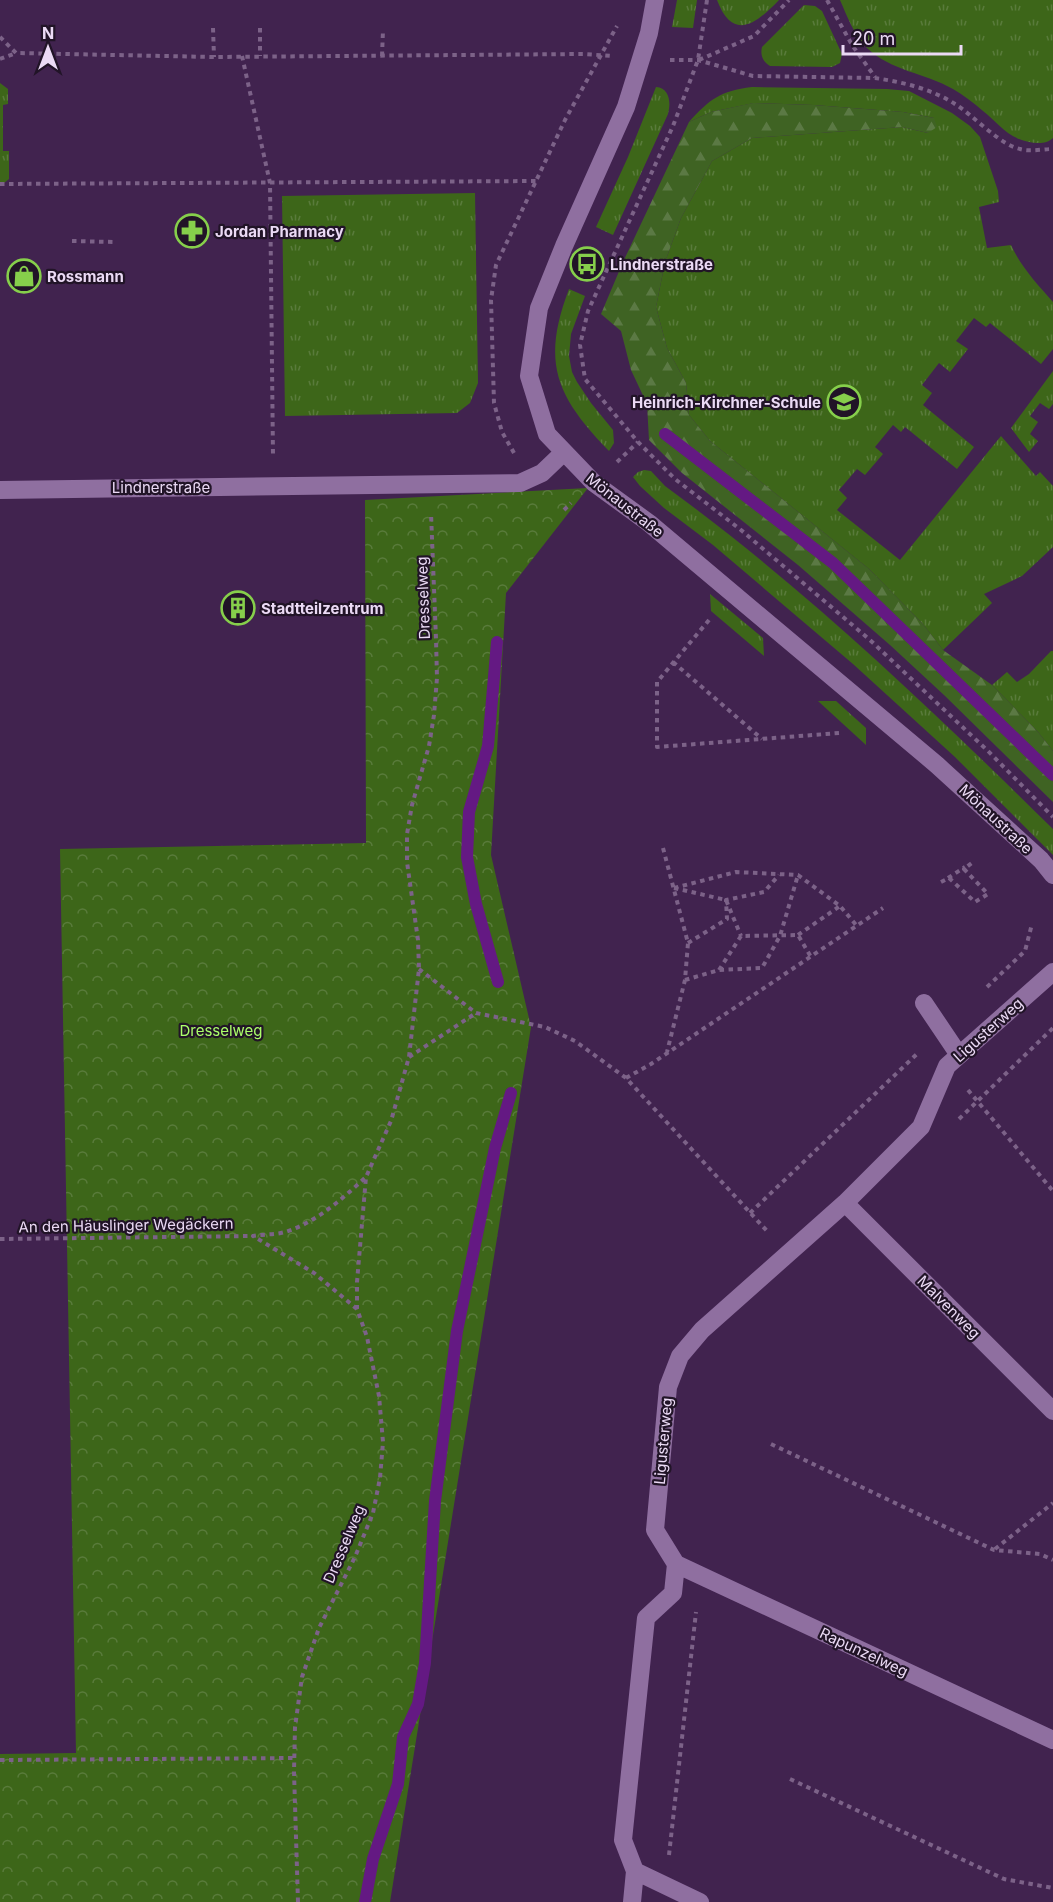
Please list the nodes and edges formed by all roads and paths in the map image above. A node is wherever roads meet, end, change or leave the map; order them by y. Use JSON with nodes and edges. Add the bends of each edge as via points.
{"nodes":[{"id":1,"x":655,"y":0,"type":"edge"},
{"id":2,"x":707,"y":0,"type":"edge"},
{"id":3,"x":789,"y":0,"type":"edge"},
{"id":4,"x":827,"y":0,"type":"edge"},
{"id":5,"x":213,"y":28,"type":"dead end"},
{"id":6,"x":260,"y":28,"type":"dead end"},
{"id":7,"x":383,"y":30,"type":"dead end"},
{"id":8,"x":0,"y":37,"type":"edge"},
{"id":9,"x":16,"y":53,"type":"junction"},
{"id":10,"x":242,"y":56,"type":"junction"},
{"id":11,"x":260,"y":56,"type":"junction"},
{"id":12,"x":382,"y":56,"type":"junction"},
{"id":13,"x":214,"y":57,"type":"junction"},
{"id":14,"x":0,"y":59,"type":"edge"},
{"id":15,"x":643,"y":59,"type":"junction"},
{"id":16,"x":699,"y":60,"type":"junction"},
{"id":17,"x":875,"y":78,"type":"junction"},
{"id":18,"x":1053,"y":149,"type":"edge"},
{"id":19,"x":536,"y":181,"type":"dead end"},
{"id":20,"x":270,"y":183,"type":"junction"},
{"id":21,"x":0,"y":184,"type":"edge"},
{"id":22,"x":72,"y":241,"type":"dead end"},
{"id":23,"x":114,"y":242,"type":"dead end"},
{"id":24,"x":564,"y":452,"type":"junction"},
{"id":25,"x":430,"y":485,"type":"junction"},
{"id":26,"x":274,"y":487,"type":"junction"},
{"id":27,"x":0,"y":490,"type":"edge"},
{"id":28,"x":709,"y":620,"type":"dead end"},
{"id":29,"x":673,"y":662,"type":"junction"},
{"id":30,"x":838,"y":733,"type":"dead end"},
{"id":31,"x":762,"y":739,"type":"junction"},
{"id":32,"x":1053,"y":817,"type":"edge"},
{"id":33,"x":663,"y":848,"type":"dead end"},
{"id":34,"x":973,"y":862,"type":"joint"},
{"id":35,"x":779,"y":875,"type":"junction"},
{"id":36,"x":798,"y":875,"type":"junction"},
{"id":37,"x":1053,"y":875,"type":"edge"},
{"id":38,"x":674,"y":888,"type":"junction"},
{"id":39,"x":726,"y":900,"type":"junction"},
{"id":40,"x":840,"y":906,"type":"junction"},
{"id":41,"x":883,"y":908,"type":"dead end"},
{"id":42,"x":1032,"y":924,"type":"dead end"},
{"id":43,"x":857,"y":926,"type":"junction"},
{"id":44,"x":798,"y":935,"type":"junction"},
{"id":45,"x":741,"y":936,"type":"junction"},
{"id":46,"x":780,"y":936,"type":"junction"},
{"id":47,"x":688,"y":943,"type":"junction"},
{"id":48,"x":811,"y":957,"type":"junction"},
{"id":49,"x":419,"y":969,"type":"junction"},
{"id":50,"x":719,"y":970,"type":"junction"},
{"id":51,"x":1053,"y":972,"type":"edge"},
{"id":52,"x":685,"y":980,"type":"junction"},
{"id":53,"x":983,"y":990,"type":"dead end"},
{"id":54,"x":924,"y":1003,"type":"dead end"},
{"id":55,"x":476,"y":1013,"type":"junction"},
{"id":56,"x":942,"y":1029,"type":"junction"},
{"id":57,"x":667,"y":1052,"type":"junction"},
{"id":58,"x":409,"y":1057,"type":"junction"},
{"id":59,"x":953,"y":1060,"type":"junction"},
{"id":60,"x":626,"y":1078,"type":"junction"},
{"id":61,"x":366,"y":1177,"type":"junction"},
{"id":62,"x":1053,"y":1191,"type":"edge"},
{"id":63,"x":845,"y":1203,"type":"junction"},
{"id":64,"x":750,"y":1213,"type":"junction"},
{"id":65,"x":253,"y":1236,"type":"junction"},
{"id":66,"x":0,"y":1239,"type":"edge"},
{"id":67,"x":789,"y":1253,"type":"junction"},
{"id":68,"x":357,"y":1309,"type":"junction"},
{"id":69,"x":1053,"y":1411,"type":"edge"},
{"id":70,"x":771,"y":1444,"type":"dead end"},
{"id":71,"x":1053,"y":1503,"type":"edge"},
{"id":72,"x":994,"y":1550,"type":"junction"},
{"id":73,"x":1053,"y":1560,"type":"edge"},
{"id":74,"x":676,"y":1564,"type":"junction"},
{"id":75,"x":700,"y":1575,"type":"junction"},
{"id":76,"x":1053,"y":1740,"type":"edge"},
{"id":77,"x":294,"y":1758,"type":"junction"},
{"id":78,"x":0,"y":1760,"type":"edge"},
{"id":79,"x":790,"y":1779,"type":"dead end"},
{"id":80,"x":635,"y":1872,"type":"junction"},
{"id":81,"x":666,"y":1886,"type":"junction"},
{"id":82,"x":1053,"y":1888,"type":"edge"},
{"id":83,"x":298,"y":1902,"type":"edge"},
{"id":84,"x":632,"y":1902,"type":"edge"},
{"id":85,"x":700,"y":1902,"type":"edge"}],
"edges":[{"from":1,"to":15,"type":"street","name":"Mönaustraße"},
{"from":2,"to":16,"type":"path"},
{"from":3,"to":16,"type":"path","via":[[754,36]]},
{"from":4,"to":17,"type":"path"},
{"from":5,"to":13,"type":"path"},
{"from":6,"to":11,"type":"path"},
{"from":7,"to":12,"type":"path"},
{"from":8,"to":9,"type":"path"},
{"from":9,"to":13,"type":"path"},
{"from":9,"to":14,"type":"path"},
{"from":10,"to":11,"type":"path"},
{"from":10,"to":13,"type":"path"},
{"from":10,"to":20,"type":"path"},
{"from":11,"to":12,"type":"path"},
{"from":12,"to":15,"type":"path","via":[[584,54]]},
{"from":15,"to":24,"type":"street","name":"Mönaustraße","via":[[540,308],[529,376],[547,434]]},
{"from":16,"to":17,"type":"path","via":[[753,76]]},
{"from":16,"to":32,"type":"path","via":[[588,311],[580,345],[585,380],[675,479],[870,640]]},
{"from":17,"to":18,"type":"path","via":[[922,89],[955,104],[1019,149]]},
{"from":19,"to":20,"type":"path"},
{"from":20,"to":21,"type":"path"},
{"from":20,"to":26,"type":"path"},
{"from":22,"to":23,"type":"path"},
{"from":24,"to":25,"type":"street","name":"Lindnerstraße","via":[[542,473],[520,483]]},
{"from":24,"to":37,"type":"street","name":"Mönaustraße","via":[[594,483],[649,523],[937,765]]},
{"from":25,"to":26,"type":"street","name":"Lindnerstraße"},
{"from":25,"to":49,"type":"path","name":"Dresselweg","via":[[436,687],[429,746],[407,834]]},
{"from":26,"to":27,"type":"street","name":"Lindnerstraße"},
{"from":28,"to":29,"type":"path"},
{"from":29,"to":31,"type":"path"},
{"from":29,"to":31,"type":"path","via":[[657,682],[657,747]]},
{"from":30,"to":31,"type":"path"},
{"from":33,"to":38,"type":"path"},
{"from":34,"to":34,"type":"path","via":[[964,869],[988,894],[975,902],[949,878],[941,882]]},
{"from":35,"to":36,"type":"path"},
{"from":35,"to":38,"type":"path","via":[[736,872]]},
{"from":35,"to":39,"type":"path","via":[[764,892]]},
{"from":36,"to":40,"type":"path"},
{"from":36,"to":46,"type":"path"},
{"from":38,"to":39,"type":"path"},
{"from":38,"to":47,"type":"path"},
{"from":39,"to":45,"type":"path"},
{"from":39,"to":47,"type":"path","via":[[727,919]]},
{"from":40,"to":43,"type":"path"},
{"from":40,"to":44,"type":"path"},
{"from":41,"to":43,"type":"path"},
{"from":42,"to":53,"type":"path","via":[[1025,951]]},
{"from":43,"to":48,"type":"path"},
{"from":44,"to":46,"type":"path"},
{"from":44,"to":48,"type":"path"},
{"from":45,"to":46,"type":"path"},
{"from":45,"to":50,"type":"path"},
{"from":46,"to":50,"type":"path","via":[[762,968]]},
{"from":47,"to":52,"type":"path"},
{"from":48,"to":57,"type":"path"},
{"from":49,"to":55,"type":"path"},
{"from":49,"to":58,"type":"path","name":"Dresselweg"},
{"from":50,"to":52,"type":"path"},
{"from":51,"to":59,"type":"street","name":"Ligusterweg"},
{"from":52,"to":57,"type":"path"},
{"from":54,"to":56,"type":"street"},
{"from":55,"to":58,"type":"path"},
{"from":55,"to":60,"type":"path","via":[[545,1027],[575,1041]]},
{"from":56,"to":59,"type":"street"},
{"from":56,"to":64,"type":"path"},
{"from":57,"to":60,"type":"path"},
{"from":58,"to":61,"type":"path","name":"Dresselweg","via":[[391,1121]]},
{"from":59,"to":62,"type":"path"},
{"from":59,"to":63,"type":"street","name":"Ligusterweg","via":[[921,1127]]},
{"from":60,"to":64,"type":"path"},
{"from":61,"to":65,"type":"path","name":"An den Häuslinger Wegäckern","via":[[312,1220],[284,1232]]},
{"from":61,"to":68,"type":"path","name":"Dresselweg"},
{"from":63,"to":67,"type":"street","name":"Ligusterweg"},
{"from":63,"to":69,"type":"street","name":"Malvenweg"},
{"from":64,"to":67,"type":"path"},
{"from":65,"to":66,"type":"path","name":"An den Häuslinger Wegäckern"},
{"from":65,"to":68,"type":"path","name":"An den Häuslinger Wegäckern","via":[[314,1273]]},
{"from":67,"to":74,"type":"street","name":"Ligusterweg","via":[[702,1330],[680,1356],[668,1387],[655,1530]]},
{"from":68,"to":77,"type":"path","name":"Dresselweg","via":[[379,1396],[383,1442],[380,1478],[373,1513],[319,1628],[302,1677]]},
{"from":70,"to":72,"type":"path"},
{"from":71,"to":72,"type":"path"},
{"from":72,"to":73,"type":"path","via":[[1040,1554]]},
{"from":74,"to":75,"type":"street","name":"Rapunzelweg"},
{"from":74,"to":80,"type":"street","via":[[673,1593],[646,1618],[623,1840]]},
{"from":75,"to":76,"type":"street","name":"Rapunzelweg"},
{"from":75,"to":81,"type":"path"},
{"from":77,"to":78,"type":"path"},
{"from":77,"to":83,"type":"path","name":"Dresselweg"},
{"from":79,"to":82,"type":"path","via":[[1004,1880]]},
{"from":80,"to":81,"type":"street"},
{"from":80,"to":84,"type":"street"},
{"from":81,"to":85,"type":"street"}]}
